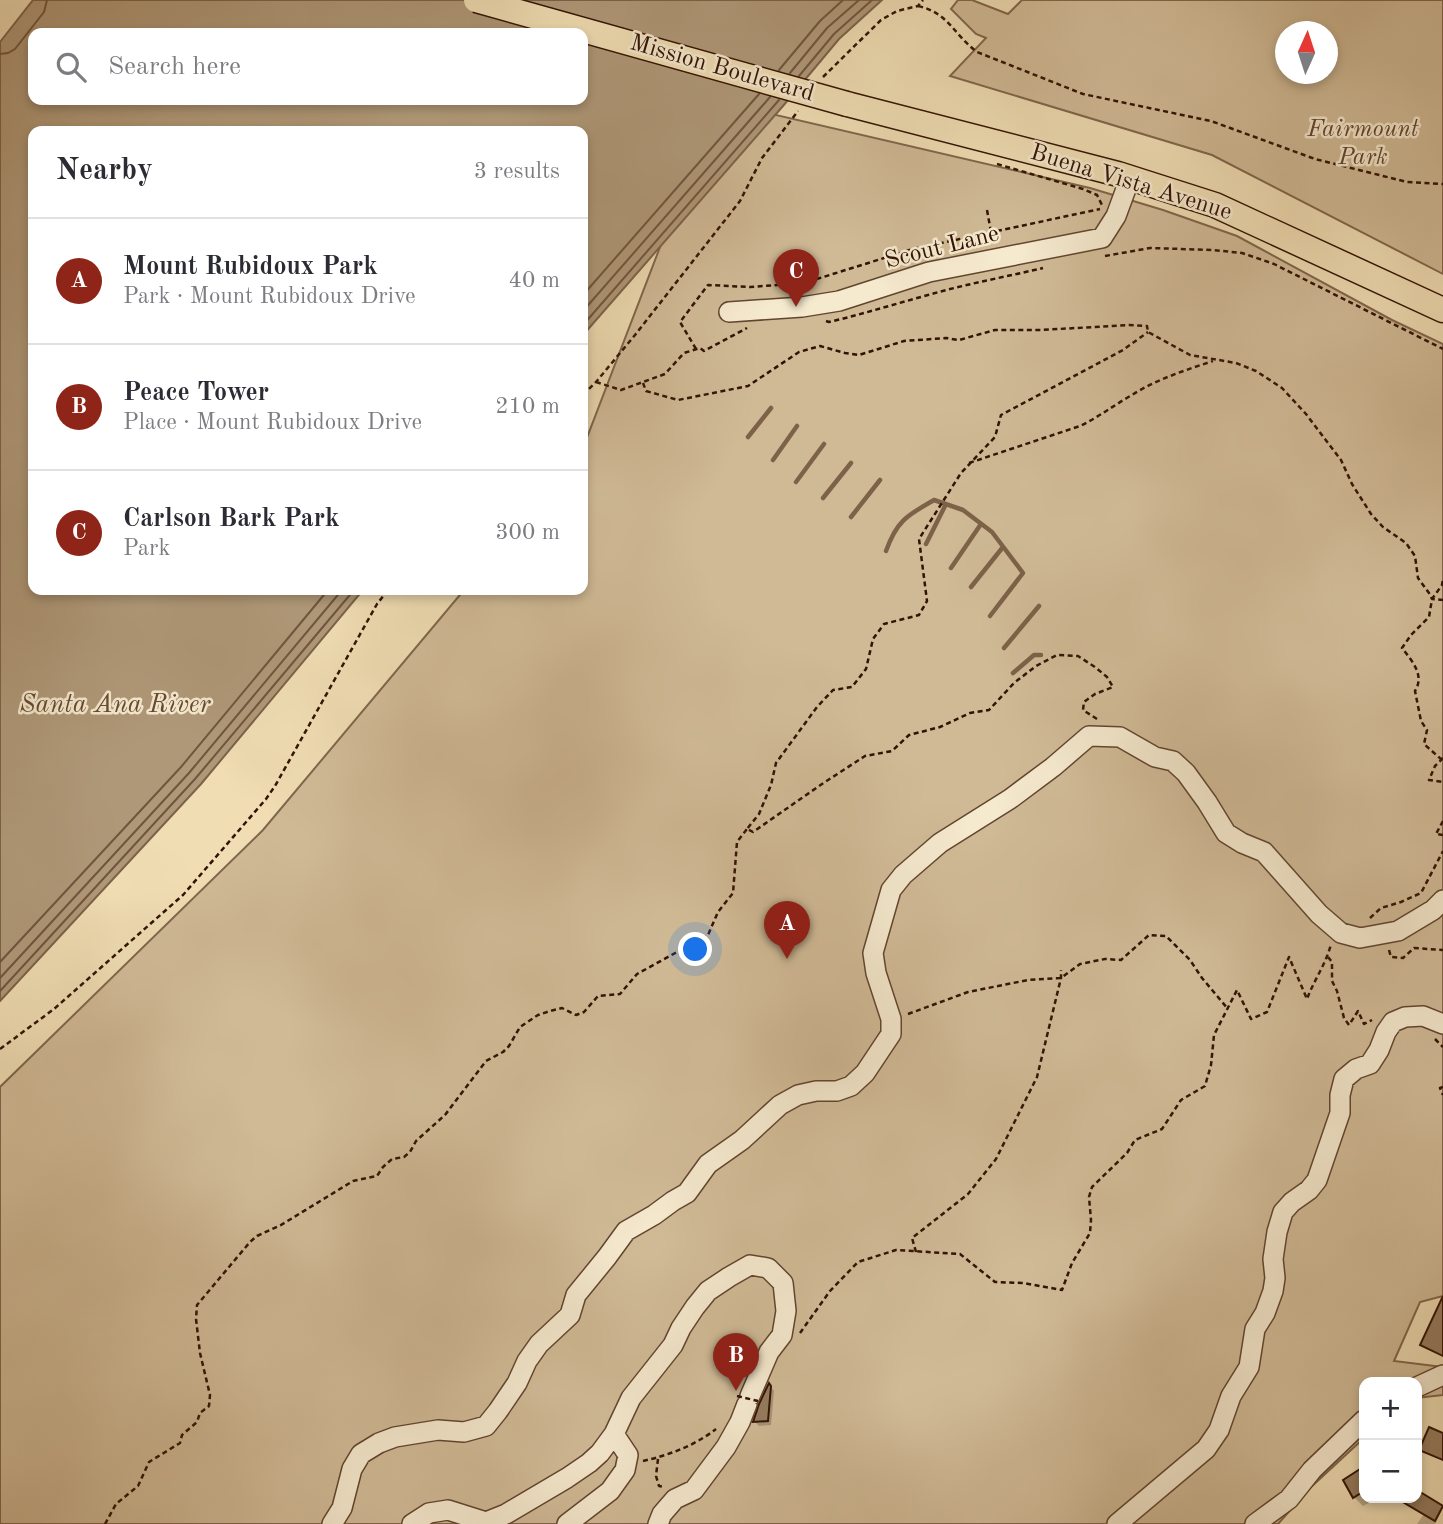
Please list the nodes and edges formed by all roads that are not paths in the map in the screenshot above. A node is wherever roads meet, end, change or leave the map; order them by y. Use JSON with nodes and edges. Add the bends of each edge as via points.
{"nodes":[{"id":1,"x":476,"y":0,"type":"edge"},
{"id":2,"x":576,"y":28,"type":"edge"},
{"id":3,"x":588,"y":31,"type":"edge"},
{"id":4,"x":847,"y":104,"type":"joint"},
{"id":5,"x":1130,"y":178,"type":"junction"},
{"id":6,"x":1443,"y":310,"type":"edge"},
{"id":7,"x":729,"y":312,"type":"dead end"},
{"id":8,"x":1443,"y":900,"type":"edge"},
{"id":9,"x":1439,"y":1031,"type":"edge"},
{"id":10,"x":1443,"y":1375,"type":"edge"},
{"id":11,"x":1422,"y":1385,"type":"edge"},
{"id":12,"x":1359,"y":1425,"type":"edge"},
{"id":13,"x":614,"y":1434,"type":"junction"},
{"id":14,"x":332,"y":1524,"type":"edge"},
{"id":15,"x":412,"y":1524,"type":"edge"},
{"id":16,"x":567,"y":1524,"type":"edge"},
{"id":17,"x":658,"y":1524,"type":"edge"},
{"id":18,"x":1117,"y":1524,"type":"edge"},
{"id":19,"x":1255,"y":1524,"type":"edge"}],
"edges":[{"from":1,"to":2,"type":"main road","name":"Mission Boulevard","bridge":true},
{"from":3,"to":4,"type":"main road","name":"Mission Boulevard","bridge":true},
{"from":4,"to":5,"type":"main road","name":"Buena Vista Avenue"},
{"from":5,"to":6,"type":"main road","name":"Buena Vista Avenue","via":[[1215,205]]},
{"from":5,"to":7,"type":"street","name":"Scout Lane","via":[[1116,216],[1102,237],[929,272],[839,301]]},
{"from":8,"to":14,"type":"street","via":[[1398,930],[1360,938],[1341,933],[1264,852],[1226,833],[1173,761],[1155,757],[1120,737],[1089,736],[1010,799],[940,843],[891,890],[873,953],[891,1034],[865,1073],[851,1086],[798,1095],[780,1105],[708,1164],[687,1193],[626,1231],[576,1295],[570,1315],[533,1352],[486,1426],[395,1437],[361,1454]]},
{"from":9,"to":18,"type":"street","via":[[1423,1016],[1393,1022],[1370,1064],[1344,1079],[1340,1113],[1317,1180],[1283,1212],[1273,1259],[1273,1291],[1255,1329],[1250,1367],[1231,1396],[1219,1430],[1206,1449]]},
{"from":10,"to":11,"type":"street"},
{"from":12,"to":19,"type":"street","via":[[1312,1469],[1289,1500]]},
{"from":13,"to":15,"type":"street","via":[[589,1463],[506,1514],[486,1522],[448,1510],[429,1513]]},
{"from":13,"to":16,"type":"street","via":[[628,1455],[625,1470],[610,1490]]},
{"from":13,"to":17,"type":"street","via":[[631,1398],[708,1291],[750,1265],[768,1268],[783,1283],[786,1311],[782,1335],[769,1352],[740,1422],[694,1490],[675,1499]]}]}
